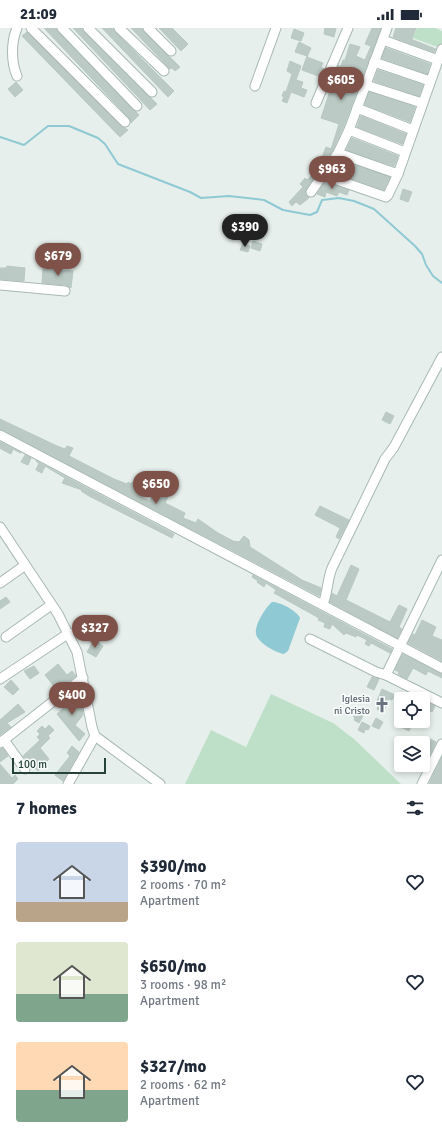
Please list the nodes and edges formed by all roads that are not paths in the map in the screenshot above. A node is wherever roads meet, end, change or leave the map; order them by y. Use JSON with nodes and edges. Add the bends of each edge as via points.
{"nodes":[{"id":1,"x":17,"y":28,"type":"edge"},
{"id":2,"x":31,"y":28,"type":"edge"},
{"id":3,"x":62,"y":28,"type":"edge"},
{"id":4,"x":88,"y":28,"type":"edge"},
{"id":5,"x":119,"y":28,"type":"edge"},
{"id":6,"x":148,"y":28,"type":"edge"},
{"id":7,"x":276,"y":28,"type":"edge"},
{"id":8,"x":348,"y":28,"type":"edge"},
{"id":9,"x":387,"y":28,"type":"edge"},
{"id":10,"x":383,"y":40,"type":"junction"},
{"id":11,"x":442,"y":49,"type":"edge"},
{"id":12,"x":171,"y":51,"type":"dead end"},
{"id":13,"x":438,"y":60,"type":"junction"},
{"id":14,"x":374,"y":62,"type":"junction"},
{"id":15,"x":164,"y":72,"type":"dead end"},
{"id":16,"x":17,"y":76,"type":"dead end"},
{"id":17,"x":430,"y":82,"type":"junction"},
{"id":18,"x":366,"y":85,"type":"junction"},
{"id":19,"x":255,"y":86,"type":"dead end"},
{"id":20,"x":152,"y":92,"type":"dead end"},
{"id":21,"x":316,"y":103,"type":"dead end"},
{"id":22,"x":422,"y":103,"type":"junction"},
{"id":23,"x":137,"y":106,"type":"dead end"},
{"id":24,"x":357,"y":108,"type":"junction"},
{"id":25,"x":125,"y":122,"type":"dead end"},
{"id":26,"x":349,"y":130,"type":"junction"},
{"id":27,"x":413,"y":130,"type":"junction"},
{"id":28,"x":405,"y":152,"type":"junction"},
{"id":29,"x":338,"y":153,"type":"junction"},
{"id":30,"x":398,"y":174,"type":"junction"},
{"id":31,"x":324,"y":175,"type":"junction"},
{"id":32,"x":310,"y":192,"type":"dead end"},
{"id":33,"x":0,"y":285,"type":"edge"},
{"id":34,"x":65,"y":291,"type":"dead end"},
{"id":35,"x":442,"y":357,"type":"edge"},
{"id":36,"x":0,"y":434,"type":"edge"},
{"id":37,"x":0,"y":527,"type":"edge"},
{"id":38,"x":3,"y":540,"type":"edge"},
{"id":39,"x":442,"y":560,"type":"edge"},
{"id":40,"x":24,"y":566,"type":"junction"},
{"id":41,"x":0,"y":582,"type":"edge"},
{"id":42,"x":323,"y":604,"type":"junction"},
{"id":43,"x":51,"y":605,"type":"junction"},
{"id":44,"x":68,"y":633,"type":"junction"},
{"id":45,"x":6,"y":637,"type":"dead end"},
{"id":46,"x":310,"y":639,"type":"dead end"},
{"id":47,"x":400,"y":644,"type":"junction"},
{"id":48,"x":442,"y":668,"type":"edge"},
{"id":49,"x":386,"y":675,"type":"junction"},
{"id":50,"x":83,"y":678,"type":"junction"},
{"id":51,"x":0,"y":679,"type":"edge"},
{"id":52,"x":442,"y":702,"type":"edge"},
{"id":53,"x":95,"y":736,"type":"junction"},
{"id":54,"x":2,"y":742,"type":"edge"},
{"id":55,"x":442,"y":744,"type":"edge"},
{"id":56,"x":25,"y":769,"type":"dead end"},
{"id":57,"x":68,"y":784,"type":"edge"},
{"id":58,"x":160,"y":784,"type":"edge"},
{"id":59,"x":422,"y":784,"type":"edge"}],
"edges":[{"from":1,"to":16,"type":"street","via":[[14,35],[13,66]]},
{"from":2,"to":25,"type":"street"},
{"from":3,"to":23,"type":"street"},
{"from":4,"to":20,"type":"street"},
{"from":5,"to":15,"type":"street"},
{"from":6,"to":12,"type":"street"},
{"from":7,"to":19,"type":"street"},
{"from":8,"to":21,"type":"street"},
{"from":9,"to":10,"type":"street"},
{"from":10,"to":13,"type":"street"},
{"from":10,"to":14,"type":"street"},
{"from":11,"to":13,"type":"street"},
{"from":13,"to":17,"type":"street"},
{"from":14,"to":17,"type":"street"},
{"from":14,"to":18,"type":"street"},
{"from":17,"to":22,"type":"street"},
{"from":18,"to":22,"type":"street"},
{"from":18,"to":24,"type":"street"},
{"from":22,"to":27,"type":"street"},
{"from":24,"to":26,"type":"street"},
{"from":24,"to":27,"type":"street"},
{"from":26,"to":28,"type":"street"},
{"from":26,"to":29,"type":"street"},
{"from":27,"to":28,"type":"street"},
{"from":28,"to":30,"type":"street"},
{"from":29,"to":30,"type":"street"},
{"from":29,"to":31,"type":"street"},
{"from":30,"to":31,"type":"street","via":[[386,197]]},
{"from":31,"to":32,"type":"street"},
{"from":33,"to":34,"type":"street"},
{"from":35,"to":42,"type":"street","via":[[394,447],[385,459],[332,568],[328,593]]},
{"from":36,"to":42,"type":"street"},
{"from":37,"to":38,"type":"street"},
{"from":38,"to":40,"type":"street"},
{"from":39,"to":47,"type":"street"},
{"from":40,"to":41,"type":"street"},
{"from":40,"to":43,"type":"street"},
{"from":42,"to":47,"type":"street"},
{"from":43,"to":44,"type":"street"},
{"from":43,"to":45,"type":"street"},
{"from":44,"to":50,"type":"street","via":[[77,652]]},
{"from":44,"to":51,"type":"street"},
{"from":46,"to":49,"type":"street"},
{"from":47,"to":48,"type":"street"},
{"from":47,"to":49,"type":"street"},
{"from":49,"to":52,"type":"street"},
{"from":50,"to":53,"type":"street"},
{"from":50,"to":54,"type":"street"},
{"from":53,"to":57,"type":"street"},
{"from":53,"to":58,"type":"street"},
{"from":54,"to":56,"type":"street"},
{"from":55,"to":59,"type":"street"}]}
